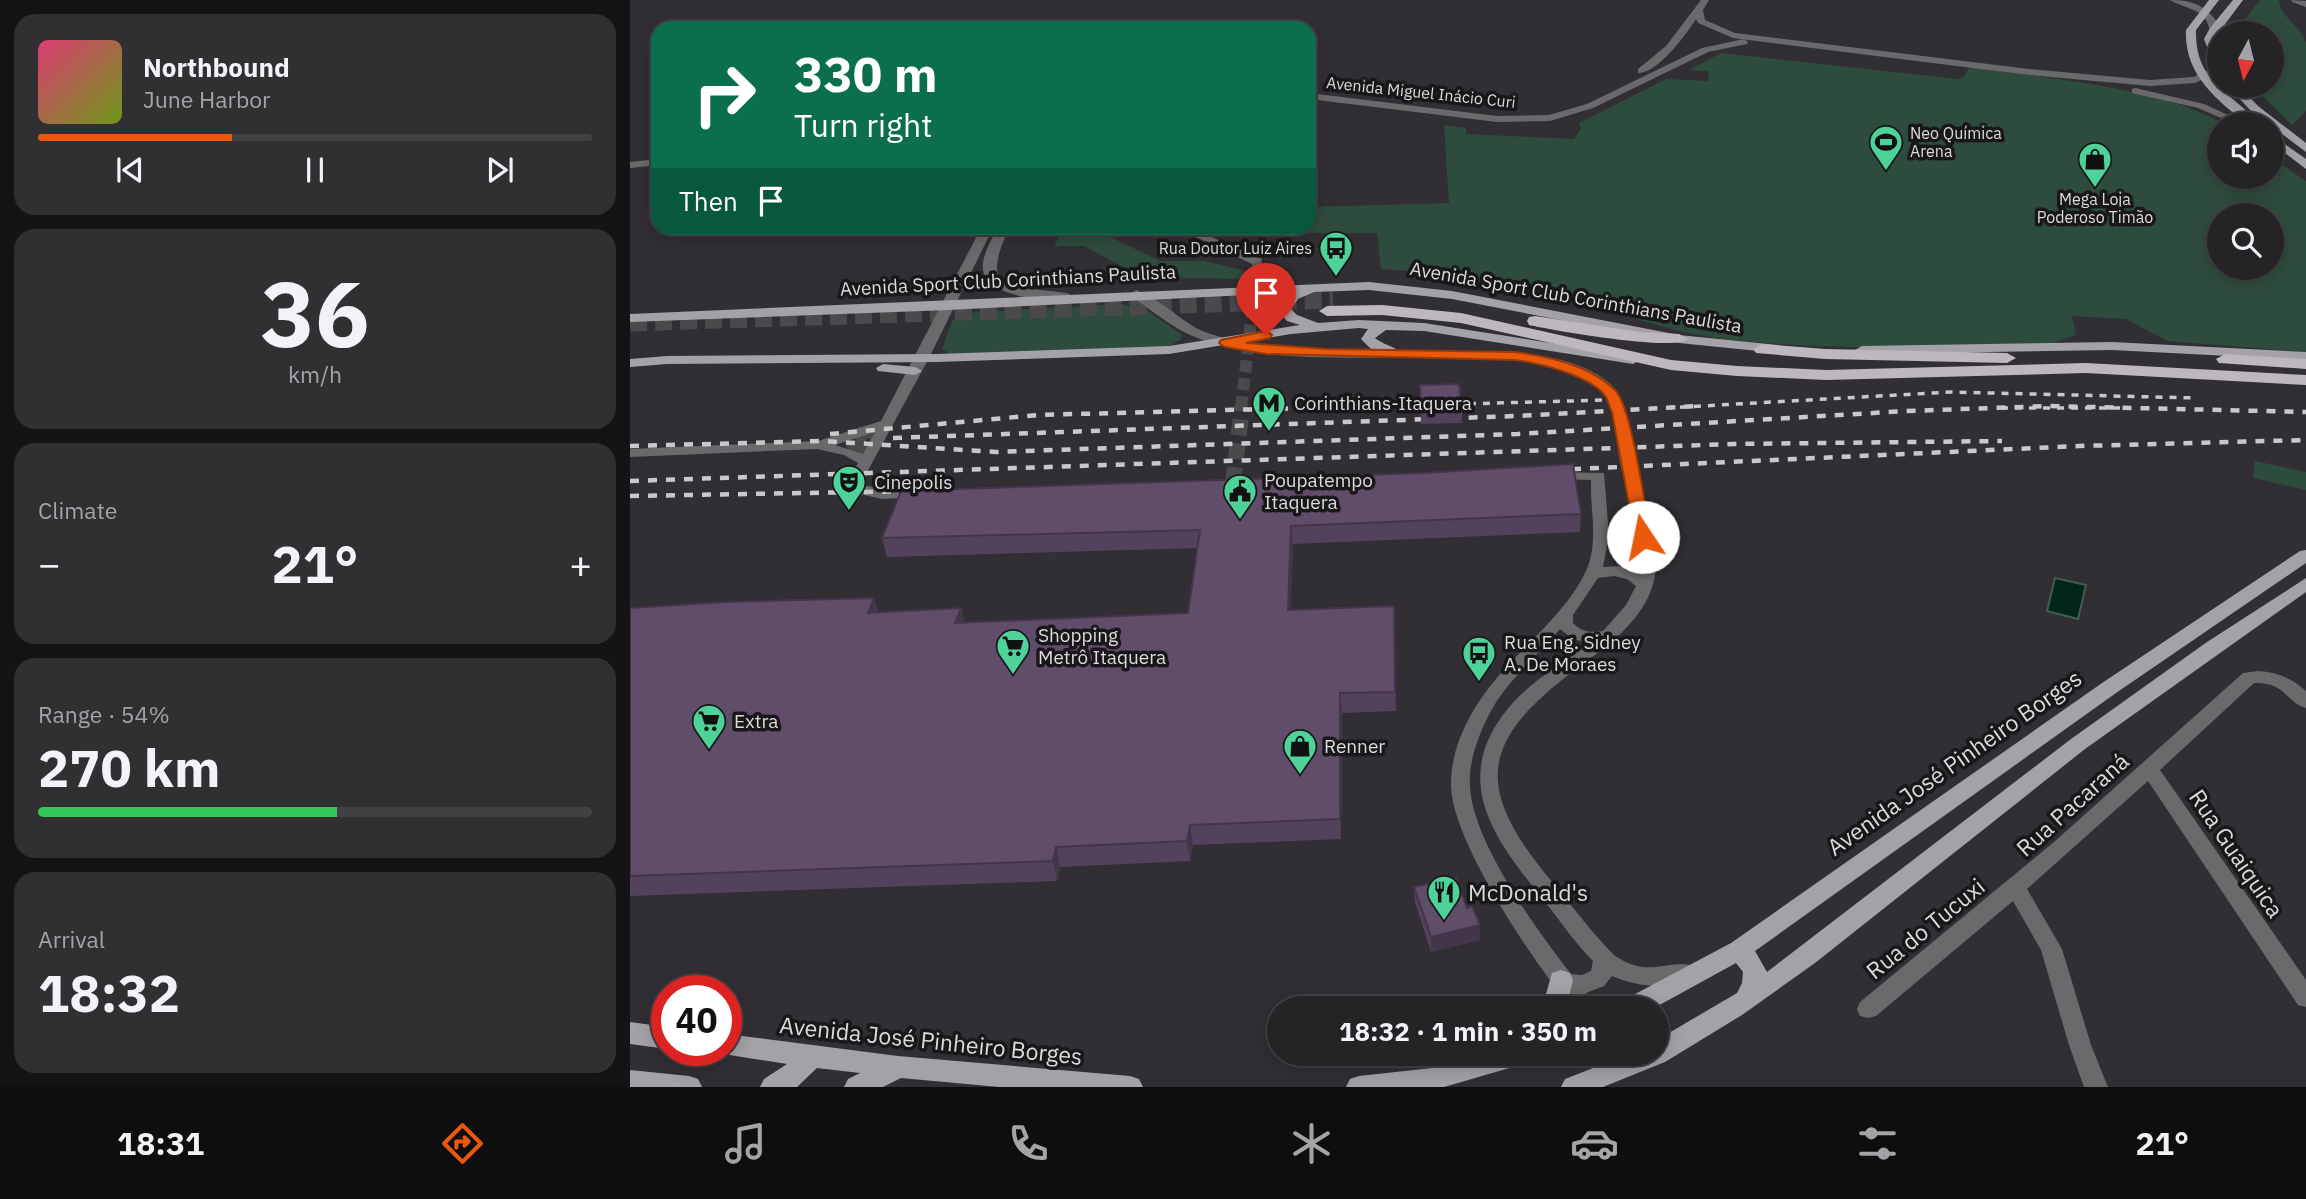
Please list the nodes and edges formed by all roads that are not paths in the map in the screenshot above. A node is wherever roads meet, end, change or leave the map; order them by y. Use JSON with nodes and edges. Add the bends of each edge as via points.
{"nodes":[{"id":1,"x":1705,"y":0,"type":"edge"},
{"id":2,"x":2174,"y":0,"type":"edge"},
{"id":3,"x":2214,"y":0,"type":"edge"},
{"id":4,"x":2238,"y":0,"type":"edge"},
{"id":5,"x":2295,"y":0,"type":"edge"},
{"id":6,"x":2306,"y":4,"type":"edge"},
{"id":7,"x":1699,"y":10,"type":"junction"},
{"id":8,"x":2212,"y":21,"type":"edge"},
{"id":9,"x":2220,"y":21,"type":"edge"},
{"id":10,"x":1807,"y":45,"type":"junction"},
{"id":11,"x":2029,"y":72,"type":"junction"},
{"id":12,"x":2207,"y":74,"type":"edge"},
{"id":13,"x":1316,"y":89,"type":"edge"},
{"id":14,"x":1316,"y":97,"type":"edge"},
{"id":15,"x":2244,"y":98,"type":"edge"},
{"id":16,"x":2219,"y":112,"type":"edge"},
{"id":17,"x":2240,"y":112,"type":"edge"},
{"id":18,"x":2284,"y":149,"type":"edge"},
{"id":19,"x":2306,"y":149,"type":"edge"},
{"id":20,"x":651,"y":163,"type":"edge"},
{"id":21,"x":630,"y":165,"type":"edge"},
{"id":22,"x":2306,"y":165,"type":"edge"},
{"id":23,"x":984,"y":235,"type":"edge"},
{"id":24,"x":1000,"y":235,"type":"edge"},
{"id":25,"x":1198,"y":235,"type":"edge"},
{"id":26,"x":1258,"y":270,"type":"dead end"},
{"id":27,"x":1319,"y":286,"type":"junction"},
{"id":28,"x":1136,"y":294,"type":"junction"},
{"id":29,"x":1066,"y":298,"type":"junction"},
{"id":30,"x":948,"y":306,"type":"junction"},
{"id":31,"x":1331,"y":312,"type":"junction"},
{"id":32,"x":1487,"y":314,"type":"junction"},
{"id":33,"x":630,"y":318,"type":"edge"},
{"id":34,"x":1385,"y":324,"type":"junction"},
{"id":35,"x":1194,"y":332,"type":"junction"},
{"id":36,"x":1679,"y":339,"type":"junction"},
{"id":37,"x":1225,"y":343,"type":"junction"},
{"id":38,"x":1762,"y":349,"type":"junction"},
{"id":39,"x":1169,"y":350,"type":"junction"},
{"id":40,"x":1394,"y":353,"type":"junction"},
{"id":41,"x":630,"y":356,"type":"edge"},
{"id":42,"x":2306,"y":356,"type":"edge"},
{"id":43,"x":667,"y":360,"type":"junction"},
{"id":44,"x":2037,"y":360,"type":"junction"},
{"id":45,"x":2087,"y":360,"type":"junction"},
{"id":46,"x":630,"y":363,"type":"edge"},
{"id":47,"x":2306,"y":364,"type":"edge"},
{"id":48,"x":919,"y":365,"type":"junction"},
{"id":49,"x":1671,"y":365,"type":"junction"},
{"id":50,"x":2306,"y":373,"type":"edge"},
{"id":51,"x":2306,"y":380,"type":"edge"},
{"id":52,"x":888,"y":422,"type":"junction"},
{"id":53,"x":819,"y":445,"type":"junction"},
{"id":54,"x":630,"y":453,"type":"edge"},
{"id":55,"x":867,"y":462,"type":"junction"},
{"id":56,"x":1536,"y":476,"type":"edge"},
{"id":57,"x":933,"y":495,"type":"edge"},
{"id":58,"x":2306,"y":555,"type":"edge"},
{"id":59,"x":1592,"y":575,"type":"junction"},
{"id":60,"x":2306,"y":584,"type":"edge"},
{"id":61,"x":1645,"y":585,"type":"junction"},
{"id":62,"x":1565,"y":612,"type":"junction"},
{"id":63,"x":1612,"y":635,"type":"junction"},
{"id":64,"x":2306,"y":702,"type":"edge"},
{"id":65,"x":2150,"y":770,"type":"junction"},
{"id":66,"x":2016,"y":889,"type":"junction"},
{"id":67,"x":1739,"y":950,"type":"junction"},
{"id":68,"x":1603,"y":962,"type":"junction"},
{"id":69,"x":1709,"y":968,"type":"junction"},
{"id":70,"x":1561,"y":980,"type":"junction"},
{"id":71,"x":2303,"y":988,"type":"edge"},
{"id":72,"x":1557,"y":996,"type":"edge"},
{"id":73,"x":1575,"y":996,"type":"edge"},
{"id":74,"x":1654,"y":996,"type":"edge"},
{"id":75,"x":1743,"y":1003,"type":"junction"},
{"id":76,"x":1868,"y":1009,"type":"dead end"},
{"id":77,"x":630,"y":1033,"type":"edge"},
{"id":78,"x":651,"y":1036,"type":"edge"},
{"id":79,"x":742,"y":1047,"type":"edge"},
{"id":80,"x":1669,"y":1047,"type":"edge"},
{"id":81,"x":812,"y":1056,"type":"junction"},
{"id":82,"x":1478,"y":1066,"type":"edge"},
{"id":83,"x":1625,"y":1066,"type":"edge"},
{"id":84,"x":898,"y":1067,"type":"junction"},
{"id":85,"x":630,"y":1081,"type":"edge"},
{"id":86,"x":1047,"y":1084,"type":"edge"},
{"id":87,"x":689,"y":1087,"type":"edge"},
{"id":88,"x":773,"y":1087,"type":"edge"},
{"id":89,"x":857,"y":1087,"type":"edge"},
{"id":90,"x":1130,"y":1087,"type":"edge"},
{"id":91,"x":1359,"y":1087,"type":"edge"},
{"id":92,"x":1574,"y":1087,"type":"edge"},
{"id":93,"x":2096,"y":1087,"type":"edge"}],
"edges":[{"from":1,"to":7,"type":"street","name":"Avenida Miguel Inácio Curi"},
{"from":2,"to":8,"type":"street","via":[[2203,10]]},
{"from":3,"to":17,"type":"main road","via":[[2191,30],[2193,60],[2209,85]]},
{"from":4,"to":9,"type":"main road"},
{"from":5,"to":6,"type":"street"},
{"from":7,"to":10,"type":"street","via":[[1701,21],[1720,32]]},
{"from":7,"to":13,"type":"street","name":"Avenida Miguel Inácio Curi","via":[[1658,60],[1549,110],[1488,113]]},
{"from":10,"to":11,"type":"street"},
{"from":10,"to":14,"type":"street","name":"Avenida Miguel Inácio Curi","via":[[1750,42],[1716,46],[1590,106],[1550,118],[1497,120]]},
{"from":11,"to":12,"type":"street","via":[[2150,83],[2186,82]]},
{"from":11,"to":16,"type":"street"},
{"from":15,"to":19,"type":"main road"},
{"from":18,"to":22,"type":"main road"},
{"from":20,"to":21,"type":"street"},
{"from":23,"to":30,"type":"street"},
{"from":24,"to":29,"type":"street","via":[[989,262],[997,285]]},
{"from":25,"to":26,"type":"street","via":[[1258,262]]},
{"from":27,"to":28,"type":"main road","name":"Avenida Sport Club Corinthians Paulista"},
{"from":27,"to":31,"type":"main road","via":[[1293,296],[1284,310],[1299,321]]},
{"from":27,"to":36,"type":"main road","name":"Avenida Sport Club Corinthians Paulista","via":[[1452,295]]},
{"from":28,"to":29,"type":"main road","name":"Avenida Sport Club Corinthians Paulista"},
{"from":28,"to":35,"type":"street"},
{"from":29,"to":30,"type":"main road","name":"Avenida Sport Club Corinthians Paulista"},
{"from":30,"to":33,"type":"main road","name":"Avenida Sport Club Corinthians Paulista"},
{"from":30,"to":48,"type":"street"},
{"from":31,"to":32,"type":"highway","name":"Avenida Sport Club Corinthians Paulista","via":[[1424,305]]},
{"from":31,"to":34,"type":"main road","name":"Avenida Sport Club Corinthians Paulista"},
{"from":31,"to":37,"type":"main road","name":"Avenida Sport Club Corinthians Paulista","via":[[1291,330]]},
{"from":31,"to":49,"type":"highway","name":"Avenida Sport Club Corinthians Paulista","via":[[1382,310],[1461,318]]},
{"from":32,"to":36,"type":"highway"},
{"from":32,"to":44,"type":"highway","name":"Avenida Sport Club Corinthians Paulista","via":[[1603,342],[1737,363],[1818,368]]},
{"from":34,"to":40,"type":"main road","via":[[1368,339]]},
{"from":34,"to":49,"type":"main road","name":"Avenida Sport Club Corinthians Paulista"},
{"from":35,"to":37,"type":"street"},
{"from":35,"to":39,"type":"main road","via":[[1188,342]]},
{"from":36,"to":38,"type":"main road","name":"Avenida Sport Club Corinthians Paulista"},
{"from":37,"to":39,"type":"main road","name":"Avenida Sport Club Corinthians Paulista"},
{"from":37,"to":40,"type":"street","via":[[1266,350]]},
{"from":38,"to":42,"type":"main road","name":"Avenida Sport Club Corinthians Paulista","via":[[2112,346]]},
{"from":38,"to":44,"type":"highway"},
{"from":39,"to":48,"type":"main road","name":"Avenida Sport Club Corinthians Paulista"},
{"from":40,"to":61,"type":"street","via":[[1539,359],[1606,388],[1621,420],[1648,561]]},
{"from":41,"to":43,"type":"main road"},
{"from":43,"to":46,"type":"main road"},
{"from":43,"to":48,"type":"main road","name":"Avenida Sport Club Corinthians Paulista"},
{"from":44,"to":45,"type":"highway","name":"Avenida Sport Club Corinthians Paulista"},
{"from":45,"to":47,"type":"highway","via":[[2204,358]]},
{"from":45,"to":50,"type":"highway","name":"Avenida Sport Club Corinthians Paulista"},
{"from":48,"to":52,"type":"street"},
{"from":49,"to":51,"type":"highway","name":"Avenida Sport Club Corinthians Paulista","via":[[1826,375],[2118,369]]},
{"from":52,"to":53,"type":"street"},
{"from":52,"to":55,"type":"street"},
{"from":53,"to":54,"type":"street"},
{"from":53,"to":55,"type":"street"},
{"from":55,"to":57,"type":"street","via":[[851,488]]},
{"from":56,"to":59,"type":"street","via":[[1599,476],[1602,536]]},
{"from":58,"to":67,"type":"main road","name":"Avenida José Pinheiro Borges"},
{"from":59,"to":61,"type":"street","via":[[1623,570]]},
{"from":59,"to":62,"type":"street"},
{"from":60,"to":75,"type":"main road","via":[[2222,639],[2003,801]]},
{"from":61,"to":63,"type":"street"},
{"from":62,"to":63,"type":"street","via":[[1565,624],[1580,636]]},
{"from":62,"to":70,"type":"street","via":[[1483,708],[1460,790],[1482,853]]},
{"from":63,"to":68,"type":"street","via":[[1521,702],[1494,743],[1489,768],[1492,807],[1507,834]]},
{"from":64,"to":65,"type":"street","name":"Rua Pacaraná","via":[[2281,679],[2249,677]]},
{"from":65,"to":66,"type":"street","name":"Rua Pacaraná"},
{"from":65,"to":71,"type":"street","name":"Rua Guaiquica"},
{"from":66,"to":76,"type":"street","name":"Rua do Tucuxi"},
{"from":66,"to":93,"type":"street","via":[[2051,949]]},
{"from":67,"to":69,"type":"main road","name":"Avenida José Pinheiro Borges"},
{"from":67,"to":75,"type":"main road","via":[[1755,970],[1756,982]]},
{"from":68,"to":69,"type":"street","via":[[1640,977],[1676,976]]},
{"from":68,"to":70,"type":"street","via":[[1601,976],[1592,984]]},
{"from":69,"to":74,"type":"main road","name":"Avenida José Pinheiro Borges"},
{"from":70,"to":72,"type":"main road"},
{"from":70,"to":73,"type":"street"},
{"from":75,"to":80,"type":"main road"},
{"from":77,"to":78,"type":"main road"},
{"from":79,"to":81,"type":"main road","name":"Avenida José Pinheiro Borges"},
{"from":81,"to":84,"type":"main road","name":"Avenida José Pinheiro Borges"},
{"from":81,"to":88,"type":"main road"},
{"from":82,"to":91,"type":"main road","via":[[1432,1079]]},
{"from":83,"to":92,"type":"main road"},
{"from":84,"to":86,"type":"main road","name":"Avenida José Pinheiro Borges"},
{"from":84,"to":89,"type":"main road"},
{"from":85,"to":87,"type":"main road"},
{"from":86,"to":90,"type":"main road","name":"Avenida José Pinheiro Borges"}]}
